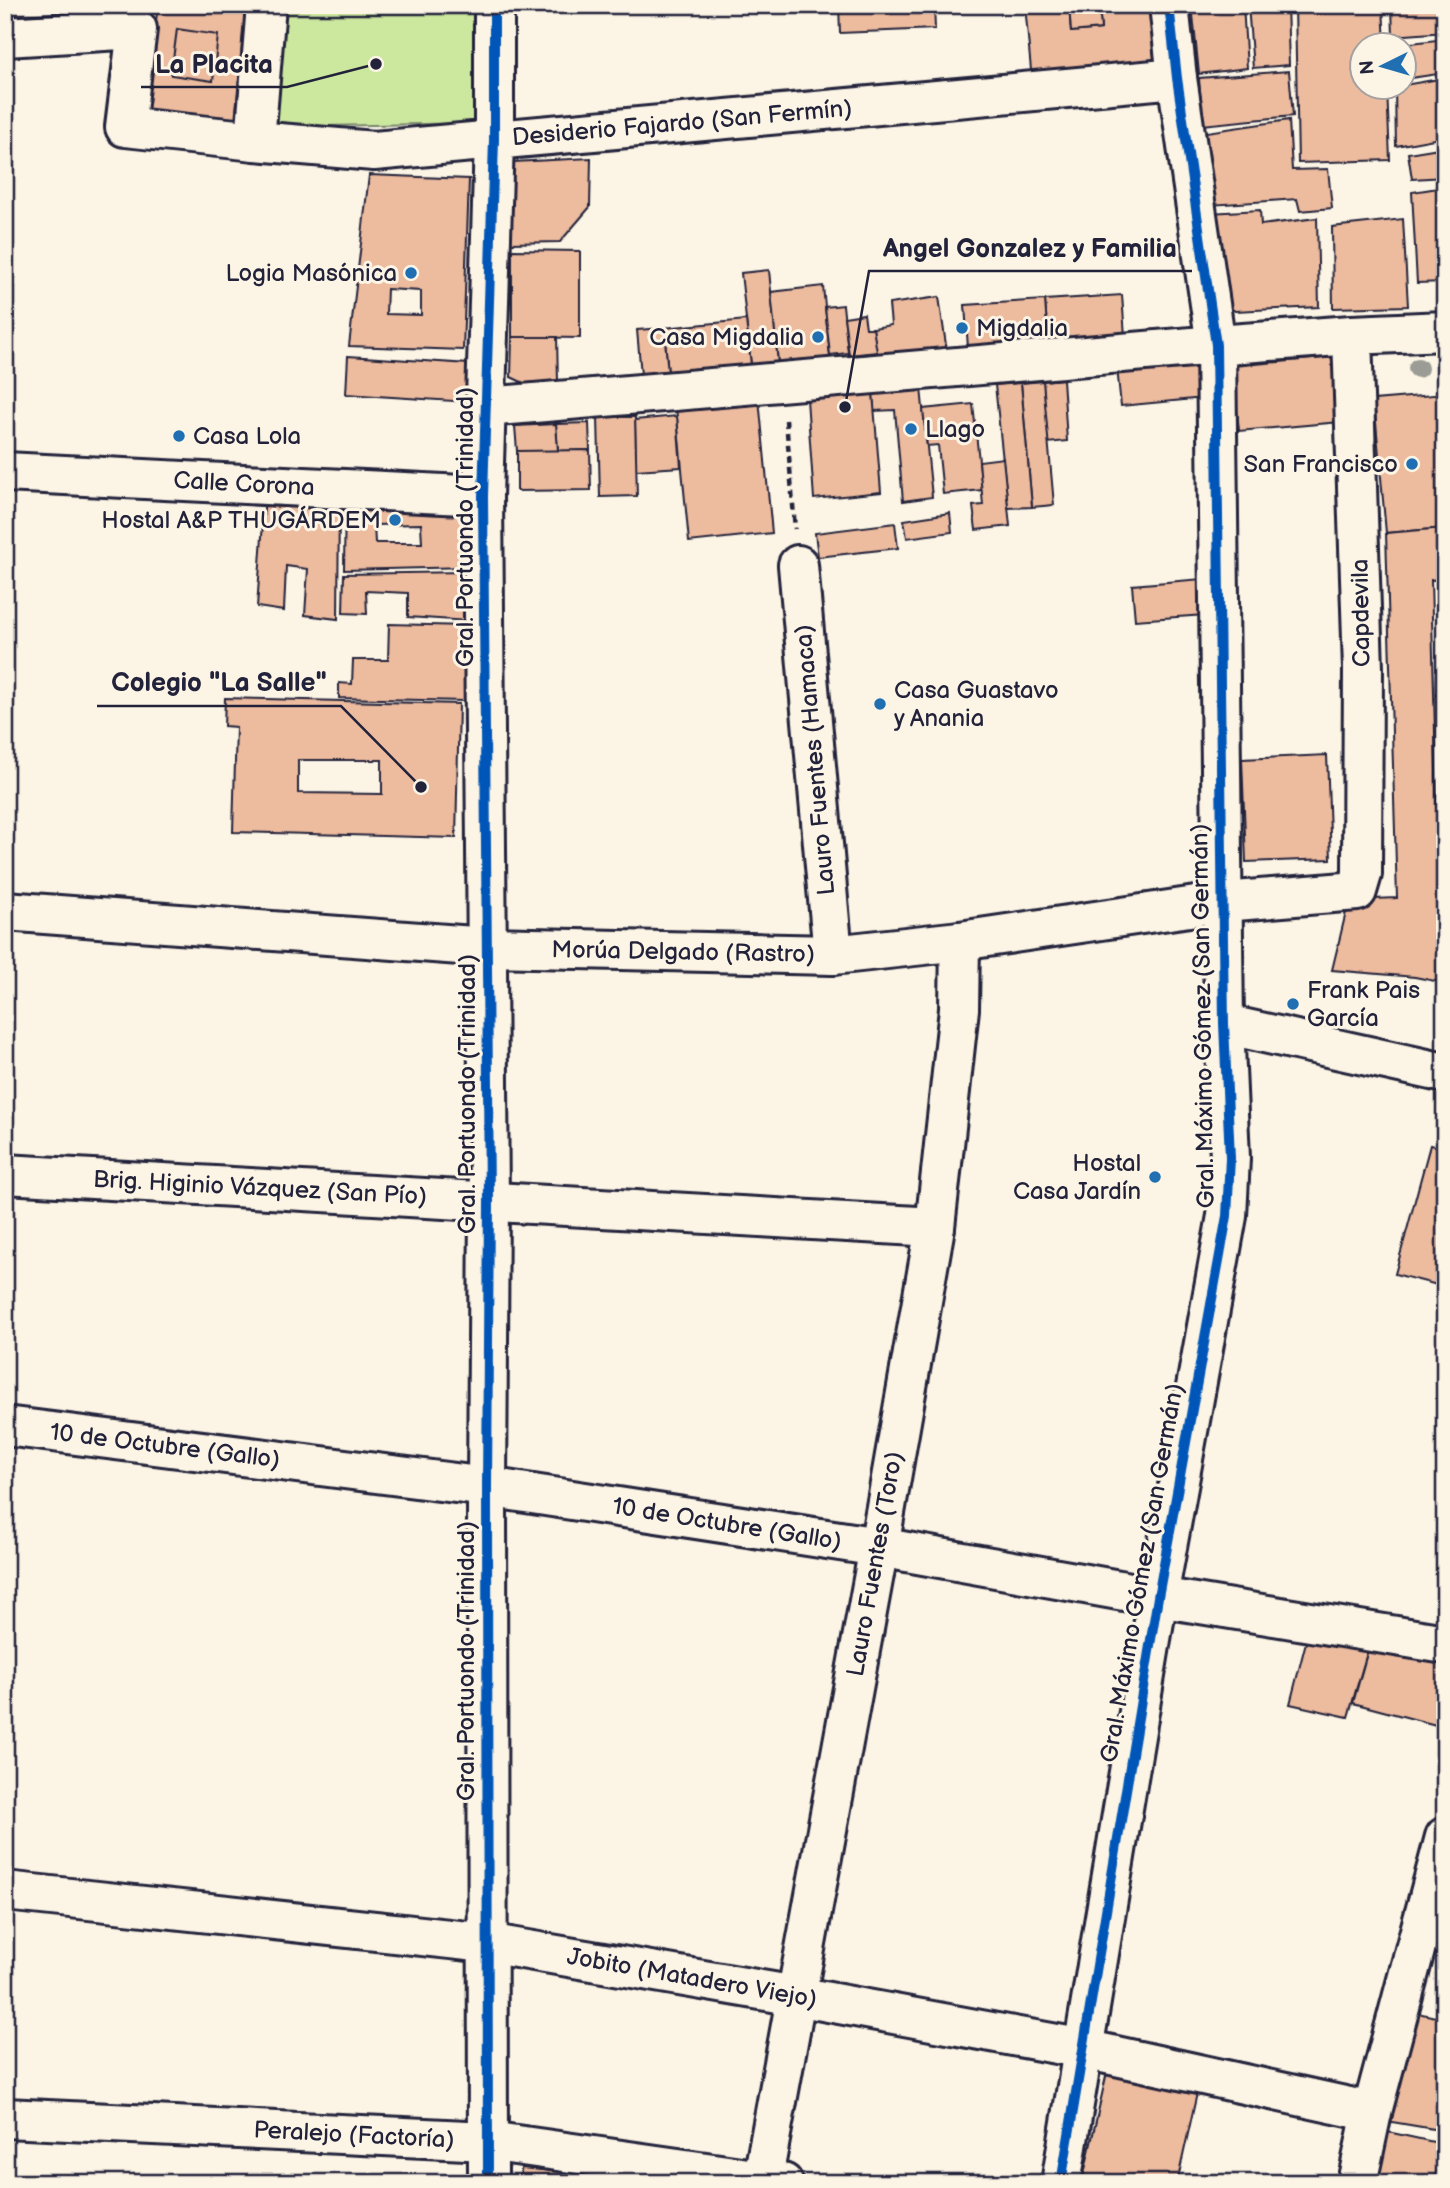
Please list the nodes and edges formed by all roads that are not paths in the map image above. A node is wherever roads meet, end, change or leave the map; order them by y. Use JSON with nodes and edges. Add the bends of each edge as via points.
{"nodes":[{"id":1,"x":266,"y":5,"type":"edge"},
{"id":2,"x":494,"y":5,"type":"edge"},
{"id":3,"x":1169,"y":5,"type":"edge"},
{"id":4,"x":5,"y":37,"type":"edge"},
{"id":5,"x":1177,"y":78,"type":"junction"},
{"id":6,"x":494,"y":140,"type":"junction"},
{"id":7,"x":255,"y":141,"type":"junction"},
{"id":8,"x":1445,"y":331,"type":"edge"},
{"id":9,"x":1352,"y":335,"type":"junction"},
{"id":10,"x":1216,"y":345,"type":"junction"},
{"id":11,"x":486,"y":407,"type":"junction"},
{"id":12,"x":5,"y":472,"type":"edge"},
{"id":13,"x":482,"y":496,"type":"junction"},
{"id":14,"x":798,"y":565,"type":"road end"},
{"id":15,"x":1357,"y":891,"type":"joint"},
{"id":16,"x":1223,"y":902,"type":"junction"},
{"id":17,"x":5,"y":911,"type":"edge"},
{"id":18,"x":960,"y":941,"type":"junction"},
{"id":19,"x":487,"y":947,"type":"junction"},
{"id":20,"x":833,"y":955,"type":"junction"},
{"id":21,"x":1224,"y":1024,"type":"junction"},
{"id":22,"x":1445,"y":1073,"type":"edge"},
{"id":23,"x":5,"y":1174,"type":"edge"},
{"id":24,"x":489,"y":1201,"type":"junction"},
{"id":25,"x":935,"y":1227,"type":"junction"},
{"id":26,"x":5,"y":1426,"type":"edge"},
{"id":27,"x":487,"y":1487,"type":"junction"},
{"id":28,"x":879,"y":1547,"type":"junction"},
{"id":29,"x":1158,"y":1597,"type":"junction"},
{"id":30,"x":1445,"y":1644,"type":"edge"},
{"id":31,"x":1445,"y":1837,"type":"edge"},
{"id":32,"x":5,"y":1891,"type":"edge"},
{"id":33,"x":487,"y":1943,"type":"junction"},
{"id":34,"x":796,"y":1996,"type":"junction"},
{"id":35,"x":1084,"y":2049,"type":"junction"},
{"id":36,"x":1372,"y":2112,"type":"junction"},
{"id":37,"x":5,"y":2118,"type":"edge"},
{"id":38,"x":488,"y":2141,"type":"junction"},
{"id":39,"x":769,"y":2181,"type":"edge"},
{"id":40,"x":488,"y":2183,"type":"edge"},
{"id":41,"x":1061,"y":2183,"type":"edge"},
{"id":42,"x":1357,"y":2183,"type":"edge"}],
"edges":[{"from":1,"to":7,"type":"street"},
{"from":2,"to":6,"type":"street","name":"Gral. Portuondo (Trinidad)"},
{"from":3,"to":5,"type":"street","name":"Gral. Máximo Gómez (San Germán)"},
{"from":4,"to":7,"type":"street","name":"Desiderio Fajardo (San Fermín)","via":[[137,29],[125,127]]},
{"from":5,"to":6,"type":"street","name":"Desiderio Fajardo (San Fermín)"},
{"from":5,"to":10,"type":"street","name":"Gral. Máximo Gómez (San Germán)"},
{"from":6,"to":7,"type":"street","name":"Desiderio Fajardo (San Fermín)","via":[[374,151]]},
{"from":6,"to":11,"type":"street","name":"Gral. Portuondo (Trinidad)"},
{"from":8,"to":9,"type":"street"},
{"from":9,"to":10,"type":"street"},
{"from":9,"to":15,"type":"street","name":"Capdevila","via":[[1363,668],[1362,874]]},
{"from":10,"to":11,"type":"street"},
{"from":10,"to":16,"type":"street","name":"Gral. Máximo Gómez (San Germán)"},
{"from":11,"to":13,"type":"street","name":"Gral. Portuondo (Trinidad)"},
{"from":12,"to":13,"type":"street","name":"Calle Corona"},
{"from":13,"to":19,"type":"street","name":"Gral. Portuondo (Trinidad)"},
{"from":14,"to":20,"type":"street","name":"Lauro Fuentes (Hamaca)"},
{"from":15,"to":16,"type":"street","name":"Morúa Delgado (Rastro)"},
{"from":16,"to":18,"type":"street","name":"Morúa Delgado (Rastro)"},
{"from":16,"to":21,"type":"street","name":"Gral. Máximo Gómez (San Germán)"},
{"from":17,"to":19,"type":"street","name":"Morúa Delgado (Rastro)"},
{"from":18,"to":20,"type":"street","name":"Morúa Delgado (Rastro)"},
{"from":18,"to":25,"type":"street","name":"Lauro Fuentes (Toro)","via":[[959,1009]]},
{"from":19,"to":20,"type":"street","name":"Morúa Delgado (Rastro)"},
{"from":19,"to":24,"type":"street","name":"Gral. Portuondo (Trinidad)"},
{"from":21,"to":22,"type":"street"},
{"from":21,"to":29,"type":"street","name":"Gral. Máximo Gómez (San Germán)","via":[[1230,1158],[1227,1216]]},
{"from":23,"to":24,"type":"street","name":"Brig. Higinio Vázquez (San Pío)"},
{"from":24,"to":25,"type":"street","name":"Brig. Higinio Vázquez (San Pío)"},
{"from":24,"to":27,"type":"street","name":"Gral. Portuondo (Trinidad)"},
{"from":25,"to":28,"type":"street","name":"Lauro Fuentes (Toro)"},
{"from":26,"to":27,"type":"street","name":"10 de Octubre (Gallo)"},
{"from":27,"to":28,"type":"street","name":"10 de Octubre (Gallo)"},
{"from":27,"to":33,"type":"street","name":"Gral. Portuondo (Trinidad)"},
{"from":28,"to":29,"type":"street","name":"10 de Octubre (Gallo)"},
{"from":28,"to":34,"type":"street","name":"Lauro Fuentes (Toro)"},
{"from":29,"to":30,"type":"street","name":"10 de Octubre (Gallo)"},
{"from":29,"to":35,"type":"street","name":"Gral. Máximo Gómez (San Germán)"},
{"from":31,"to":36,"type":"street"},
{"from":32,"to":33,"type":"street","name":"Jobito (Matadero Viejo)"},
{"from":33,"to":34,"type":"street","name":"Jobito (Matadero Viejo)"},
{"from":33,"to":38,"type":"street","name":"Gral. Portuondo (Trinidad)"},
{"from":34,"to":35,"type":"street","name":"Jobito (Matadero Viejo)"},
{"from":34,"to":39,"type":"street","name":"Lauro Fuentes (Toro)"},
{"from":35,"to":36,"type":"street","name":"Jobito (Matadero Viejo)"},
{"from":35,"to":41,"type":"street","name":"Gral. Máximo Gómez (San Germán)"},
{"from":36,"to":42,"type":"street"},
{"from":37,"to":38,"type":"street","name":"Peralejo (Factoría)"},
{"from":38,"to":39,"type":"street","name":"Peralejo (Factoría)"},
{"from":38,"to":40,"type":"street","name":"Gral. Portuondo (Trinidad)"}]}
